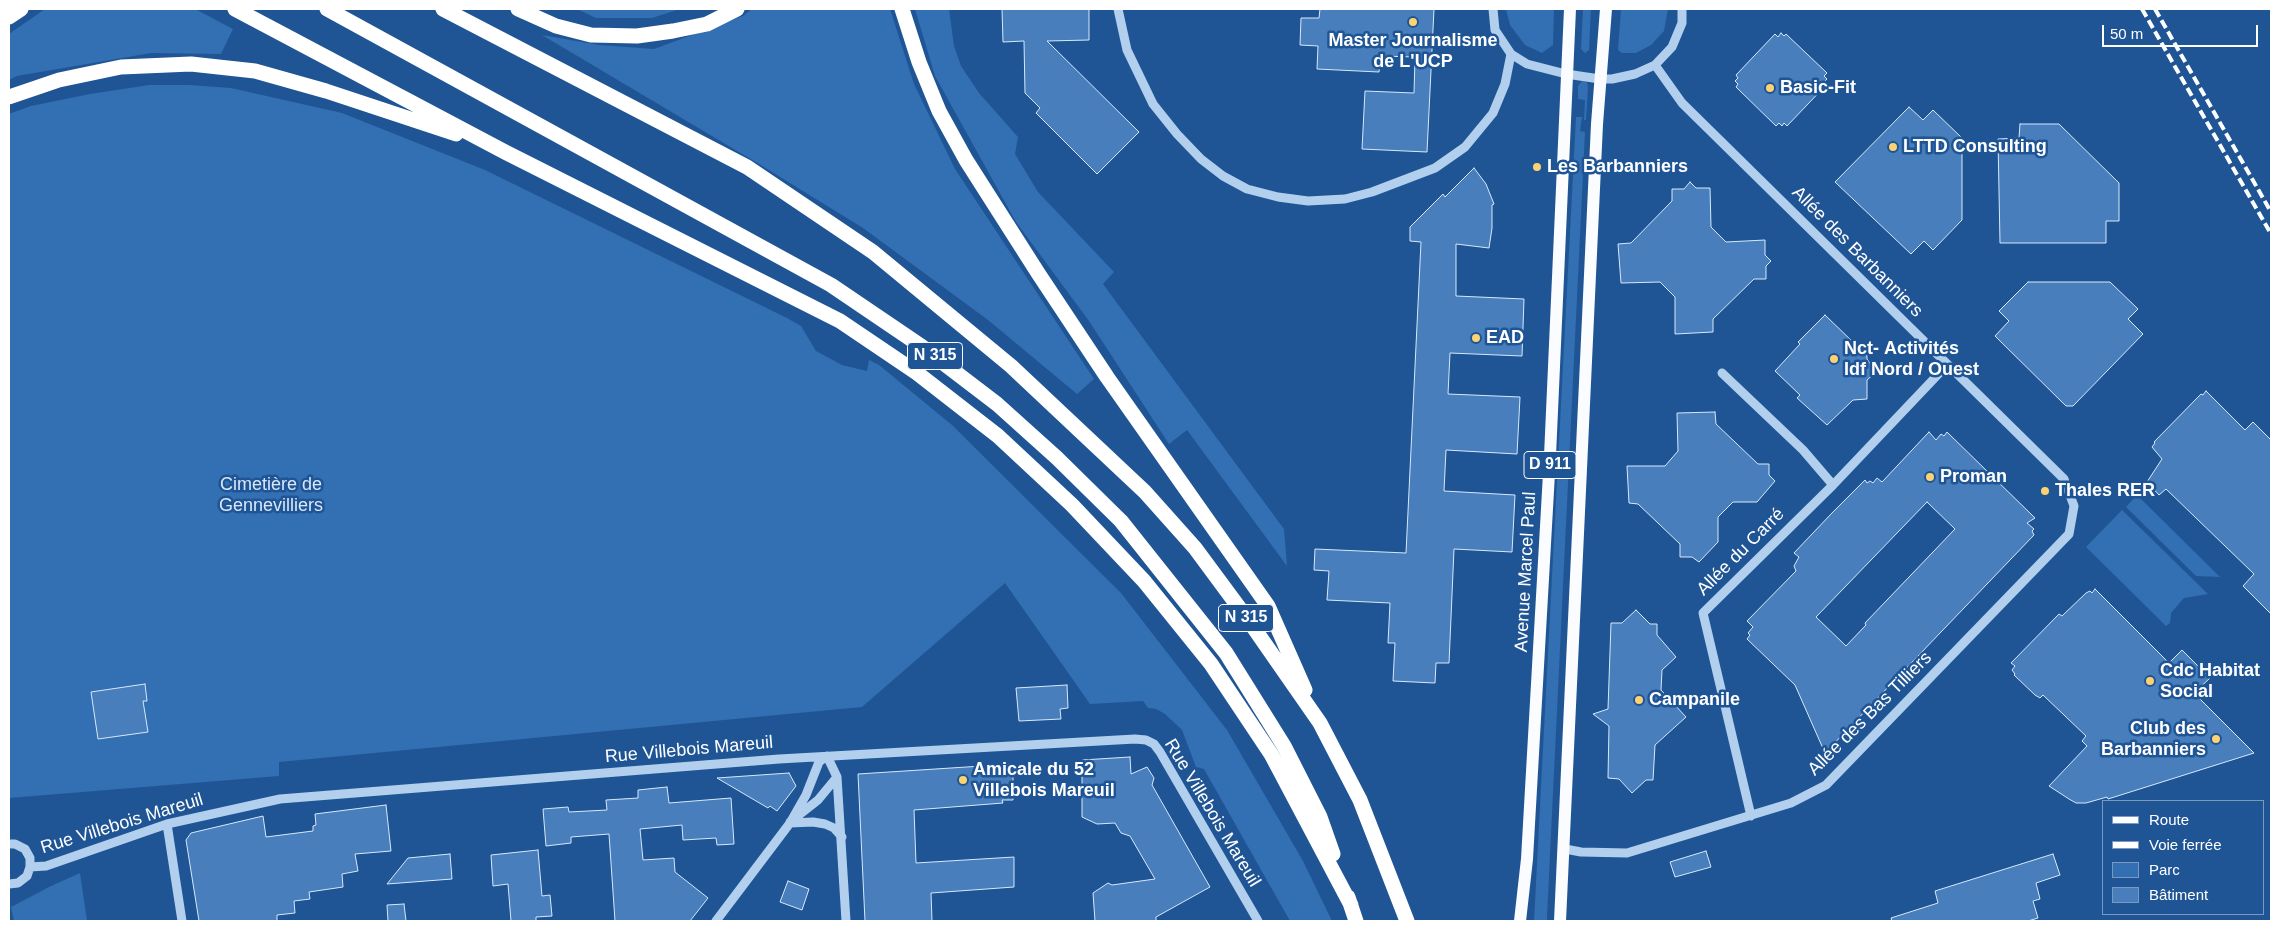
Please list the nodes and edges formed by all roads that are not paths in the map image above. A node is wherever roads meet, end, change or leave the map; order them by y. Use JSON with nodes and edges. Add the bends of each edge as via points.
{"nodes":[{"id":1,"x":20,"y":9,"type":"edge"},
{"id":2,"x":235,"y":9,"type":"edge"},
{"id":3,"x":327,"y":9,"type":"edge"},
{"id":4,"x":443,"y":9,"type":"edge"},
{"id":5,"x":518,"y":9,"type":"edge"},
{"id":6,"x":737,"y":9,"type":"edge"},
{"id":7,"x":902,"y":9,"type":"edge"},
{"id":8,"x":1118,"y":9,"type":"edge"},
{"id":9,"x":1493,"y":9,"type":"edge"},
{"id":10,"x":1570,"y":9,"type":"edge"},
{"id":11,"x":1606,"y":9,"type":"edge"},
{"id":12,"x":1682,"y":9,"type":"edge"},
{"id":13,"x":9,"y":17,"type":"edge"},
{"id":14,"x":1511,"y":54,"type":"junction"},
{"id":15,"x":1655,"y":64,"type":"junction"},
{"id":16,"x":1566,"y":74,"type":"junction"},
{"id":17,"x":1600,"y":78,"type":"junction"},
{"id":18,"x":9,"y":97,"type":"edge"},
{"id":19,"x":505,"y":152,"type":"junction"},
{"id":20,"x":1947,"y":365,"type":"junction"},
{"id":21,"x":1722,"y":372,"type":"dead end"},
{"id":22,"x":2064,"y":479,"type":"joint"},
{"id":23,"x":1833,"y":485,"type":"junction"},
{"id":24,"x":1320,"y":723,"type":"junction"},
{"id":25,"x":827,"y":756,"type":"junction"},
{"id":26,"x":837,"y":777,"type":"junction"},
{"id":27,"x":1751,"y":816,"type":"junction"},
{"id":28,"x":790,"y":823,"type":"junction"},
{"id":29,"x":167,"y":824,"type":"junction"},
{"id":30,"x":842,"y":837,"type":"junction"},
{"id":31,"x":9,"y":844,"type":"edge"},
{"id":32,"x":1565,"y":849,"type":"junction"},
{"id":33,"x":30,"y":867,"type":"junction"},
{"id":34,"x":9,"y":884,"type":"edge"},
{"id":35,"x":1350,"y":905,"type":"junction"},
{"id":36,"x":182,"y":921,"type":"edge"},
{"id":37,"x":716,"y":921,"type":"edge"},
{"id":38,"x":846,"y":921,"type":"edge"},
{"id":39,"x":1258,"y":921,"type":"edge"},
{"id":40,"x":1356,"y":921,"type":"edge"},
{"id":41,"x":1407,"y":921,"type":"edge"},
{"id":42,"x":1520,"y":921,"type":"edge"},
{"id":43,"x":1560,"y":921,"type":"edge"}],
"edges":[{"from":1,"to":13,"type":"highway"},
{"from":2,"to":19,"type":"highway"},
{"from":3,"to":35,"type":"highway","number":"N 315","via":[[831,284],[997,404],[1121,521],[1226,653],[1284,746],[1320,817]]},
{"from":4,"to":24,"type":"highway","number":"N 315","via":[[747,167],[873,252],[1011,366],[1145,492],[1195,548]]},
{"from":5,"to":6,"type":"highway","via":[[556,26],[591,35],[637,36],[707,24]]},
{"from":7,"to":24,"type":"highway","number":"N 315","via":[[939,111],[966,160],[1102,369],[1268,606]]},
{"from":8,"to":14,"type":"street","via":[[1127,50],[1153,104],[1177,134],[1223,176],[1247,189],[1308,201],[1345,199],[1372,192],[1435,168],[1465,147],[1493,113],[1505,84]]},
{"from":9,"to":14,"type":"street","via":[[1495,30]]},
{"from":10,"to":16,"type":"main road","name":"Avenue Marcel Paul","number":"D 911"},
{"from":11,"to":17,"type":"main road","number":"D 911"},
{"from":12,"to":15,"type":"street","via":[[1682,23],[1672,47]]},
{"from":14,"to":16,"type":"street","via":[[1527,64]]},
{"from":15,"to":17,"type":"street","via":[[1635,74]]},
{"from":15,"to":20,"type":"street","name":"Allée des Barbanniers","via":[[1682,103]]},
{"from":16,"to":17,"type":"street"},
{"from":16,"to":42,"type":"main road","name":"Avenue Marcel Paul","number":"D 911","via":[[1550,456],[1527,859]]},
{"from":17,"to":32,"type":"main road","number":"D 911"},
{"from":18,"to":19,"type":"highway","via":[[59,80],[121,67],[191,64],[255,71],[412,119]]},
{"from":19,"to":35,"type":"highway","number":"N 315","via":[[840,321],[917,372],[998,436],[1072,505],[1144,581],[1211,664],[1271,754]]},
{"from":20,"to":22,"type":"street","name":"Allée des Barbanniers"},
{"from":20,"to":23,"type":"street","name":"Allée du Carré"},
{"from":21,"to":23,"type":"street","via":[[1803,450]]},
{"from":22,"to":27,"type":"street","name":"Allée des Bas Tilliers","via":[[2074,506],[2069,534],[1826,785],[1792,803]]},
{"from":23,"to":27,"type":"street","name":"Allée du Carré","via":[[1703,613]]},
{"from":24,"to":41,"type":"highway","number":"N 315","via":[[1360,800]]},
{"from":25,"to":26,"type":"street"},
{"from":25,"to":28,"type":"street","via":[[819,762]]},
{"from":25,"to":29,"type":"street","name":"Rue Villebois Mareuil","via":[[280,799]]},
{"from":25,"to":39,"type":"street","name":"Rue Villebois Mareuil","via":[[1146,740],[1160,752]]},
{"from":26,"to":28,"type":"street","via":[[818,800]]},
{"from":26,"to":30,"type":"street"},
{"from":27,"to":32,"type":"street","name":"Allée des Bas Tilliers","via":[[1627,853]]},
{"from":28,"to":30,"type":"street","via":[[824,824],[834,828]]},
{"from":28,"to":37,"type":"street"},
{"from":29,"to":33,"type":"street","name":"Rue Villebois Mareuil","via":[[46,866]]},
{"from":29,"to":36,"type":"street"},
{"from":30,"to":38,"type":"street"},
{"from":31,"to":33,"type":"street","via":[[25,849]]},
{"from":32,"to":43,"type":"main road","number":"D 911"},
{"from":33,"to":34,"type":"street","via":[[27,876],[18,883]]},
{"from":35,"to":40,"type":"highway","number":"N 315"}]}
